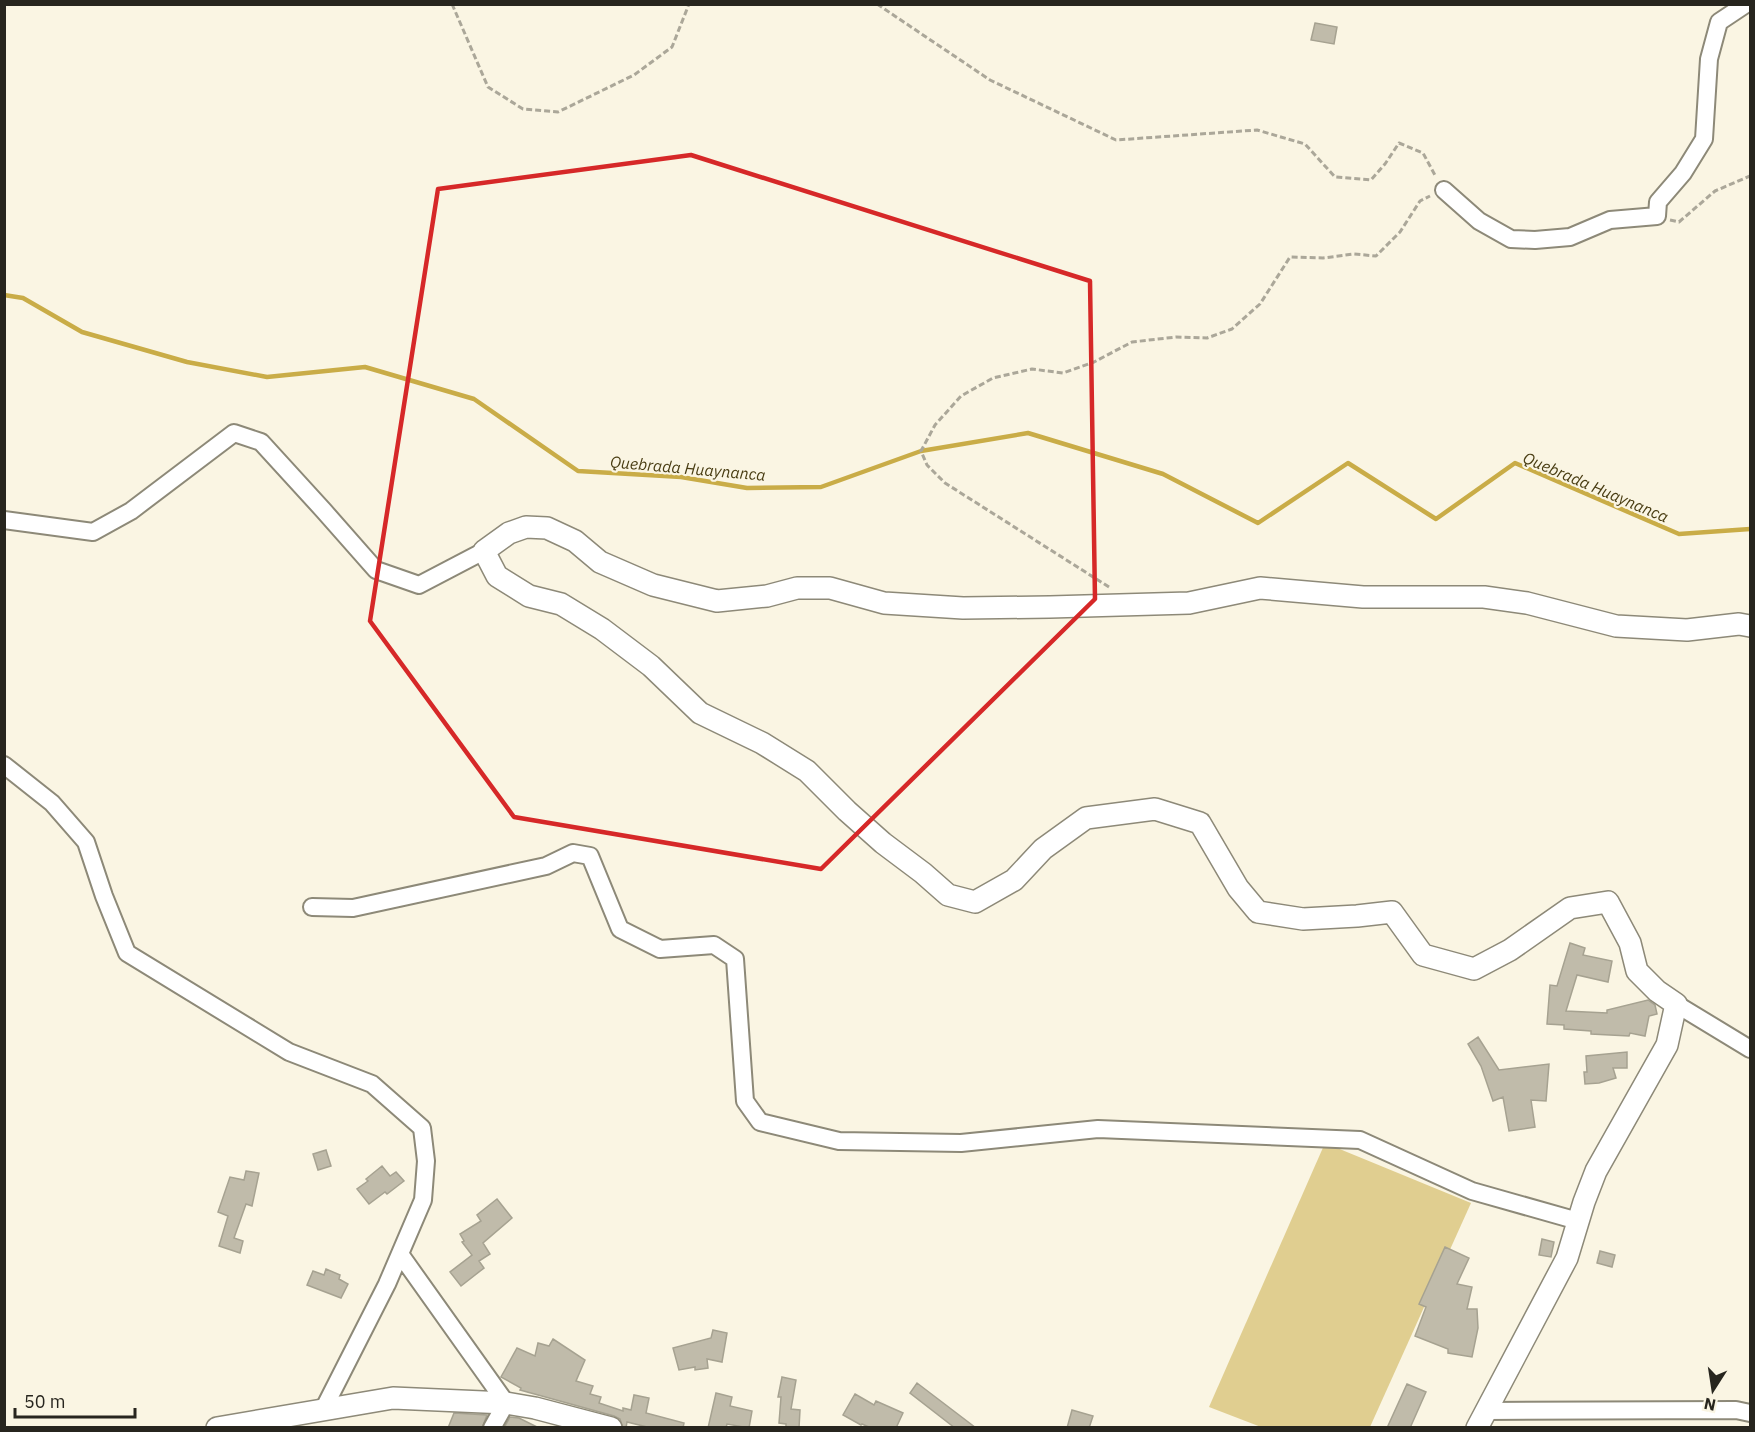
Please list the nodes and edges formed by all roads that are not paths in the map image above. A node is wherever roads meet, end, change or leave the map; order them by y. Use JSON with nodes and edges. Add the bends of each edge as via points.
{"nodes":[{"id":1,"x":1746,"y":4,"type":"edge"},
{"id":2,"x":1444,"y":190,"type":"road end"},
{"id":3,"x":4,"y":520,"type":"edge"},
{"id":4,"x":484,"y":551,"type":"junction"},
{"id":5,"x":1750,"y":626,"type":"edge"},
{"id":6,"x":4,"y":765,"type":"edge"},
{"id":7,"x":312,"y":907,"type":"dead end"},
{"id":8,"x":1676,"y":1004,"type":"junction"},
{"id":9,"x":1750,"y":1049,"type":"edge"},
{"id":10,"x":1578,"y":1221,"type":"junction"},
{"id":11,"x":400,"y":1254,"type":"junction"},
{"id":12,"x":506,"y":1403,"type":"junction"},
{"id":13,"x":324,"y":1408,"type":"junction"},
{"id":14,"x":1750,"y":1413,"type":"edge"},
{"id":15,"x":1481,"y":1419,"type":"edge"},
{"id":16,"x":217,"y":1428,"type":"edge"},
{"id":17,"x":492,"y":1428,"type":"edge"},
{"id":18,"x":610,"y":1428,"type":"edge"}],
"edges":[{"from":1,"to":2,"type":"street","via":[[1719,22],[1709,59],[1704,139],[1683,174],[1658,202],[1657,216],[1610,220],[1570,237],[1511,239],[1479,220]]},
{"from":3,"to":4,"type":"street","via":[[93,532],[131,512],[234,433],[261,442],[376,570],[418,585]]},
{"from":4,"to":5,"type":"street","via":[[509,533],[526,527],[547,528],[575,541],[600,562],[653,585],[717,601],[767,596],[797,588],[830,588],[884,603],[963,608],[1189,603],[1260,588],[1364,597],[1484,597],[1527,603],[1616,626],[1687,630]]},
{"from":4,"to":8,"type":"street","via":[[497,576],[529,596],[561,604],[602,629],[651,666],[700,713],[762,742],[807,771],[883,843],[948,896],[975,902],[1014,880],[1043,849],[1086,818],[1155,809],[1200,823],[1238,888],[1258,912],[1303,919],[1392,912],[1423,955],[1474,969],[1510,950],[1570,908],[1608,902],[1630,944],[1637,971]]},
{"from":6,"to":11,"type":"street","via":[[52,803],[86,842],[127,953],[289,1052],[372,1084],[422,1128],[426,1161],[423,1200]]},
{"from":7,"to":10,"type":"street","via":[[353,908],[546,866],[573,853],[590,856],[620,929],[660,949],[714,945],[735,958],[745,1101],[760,1122],[839,1141],[961,1143],[1098,1129],[1360,1140],[1472,1191]]},
{"from":8,"to":9,"type":"street"},
{"from":8,"to":10,"type":"street","via":[[1667,1046],[1596,1171]]},
{"from":10,"to":15,"type":"street","via":[[1567,1257]]},
{"from":11,"to":12,"type":"street"},
{"from":11,"to":13,"type":"street"},
{"from":12,"to":13,"type":"street","via":[[393,1398]]},
{"from":12,"to":17,"type":"street"},
{"from":12,"to":18,"type":"street"},
{"from":13,"to":16,"type":"street"},
{"from":14,"to":15,"type":"street","via":[[1736,1410]]}]}
